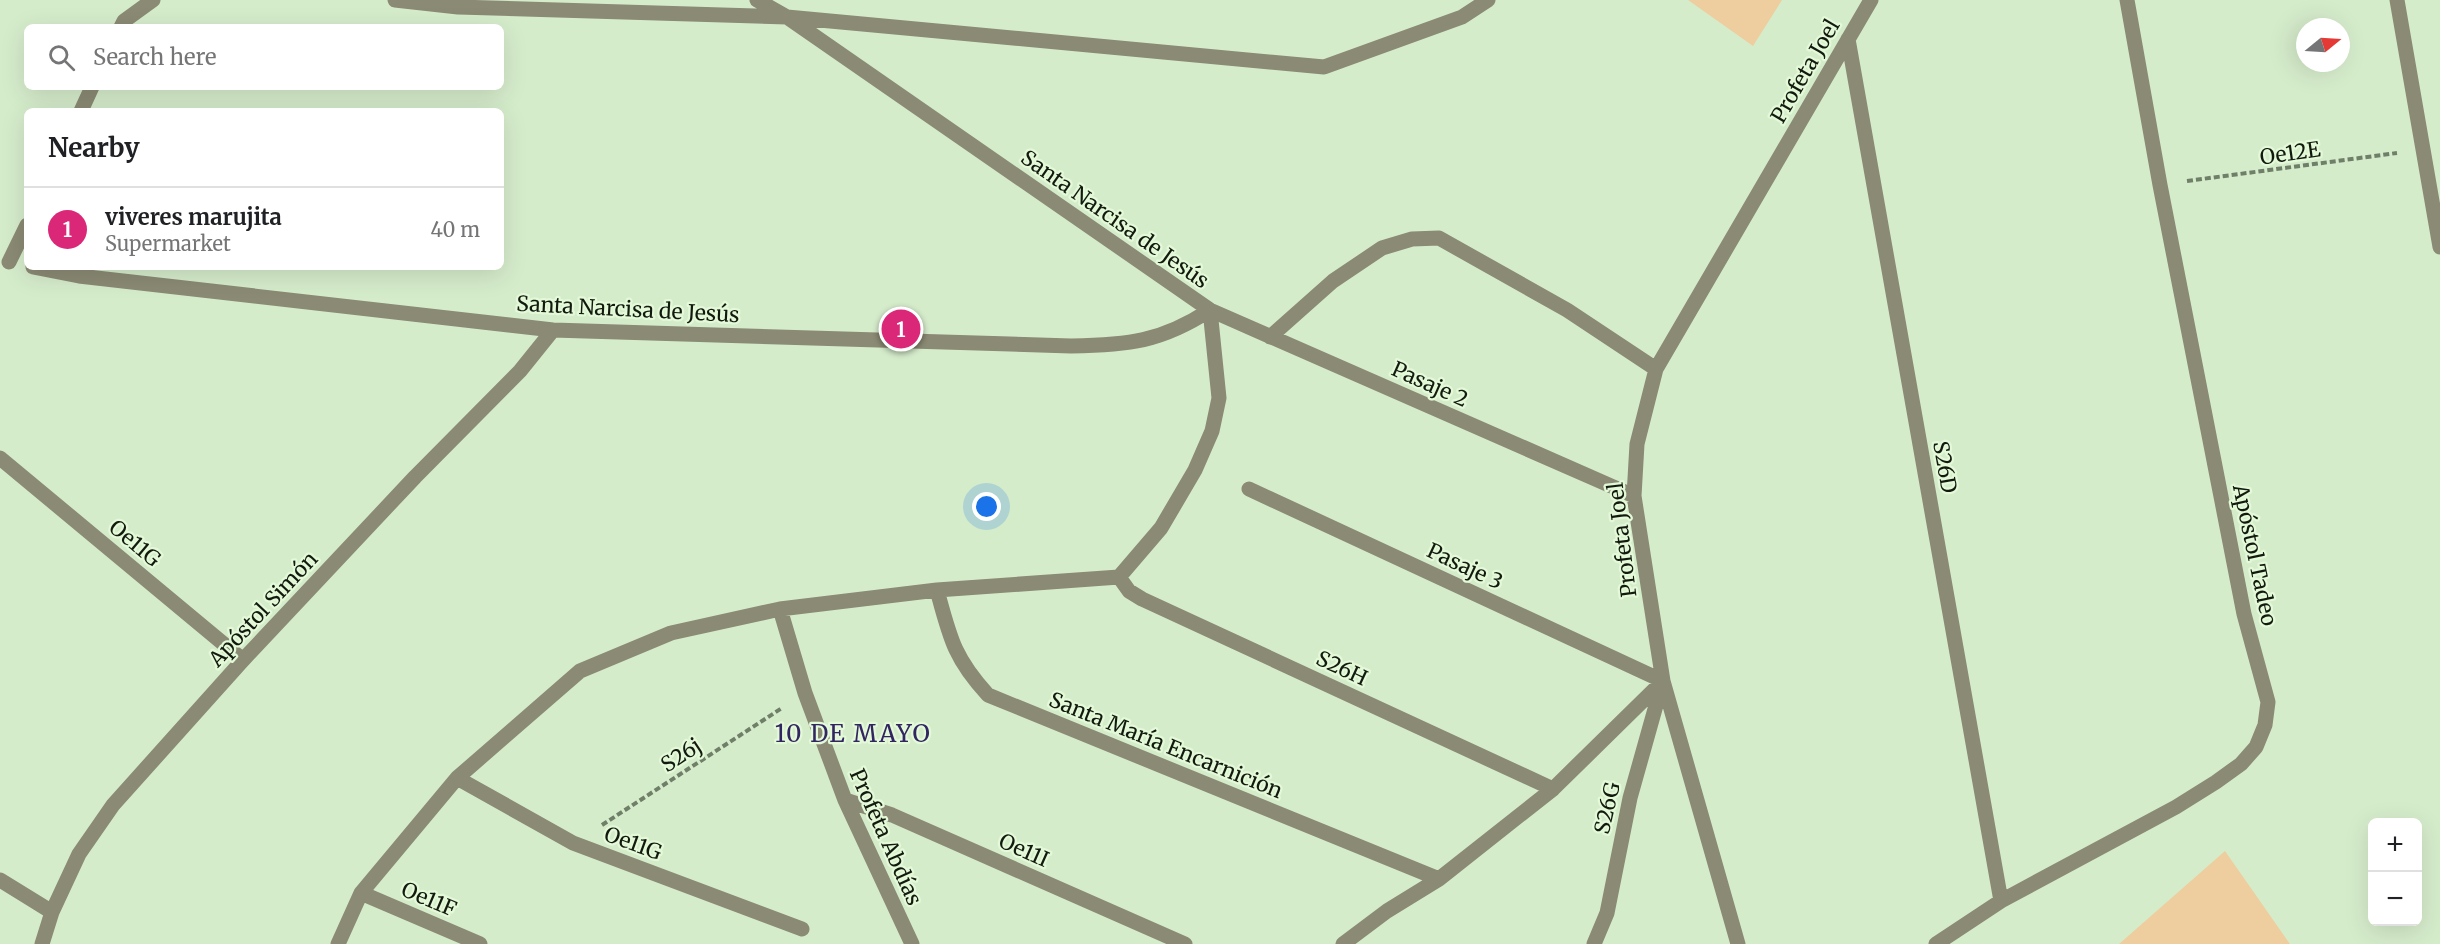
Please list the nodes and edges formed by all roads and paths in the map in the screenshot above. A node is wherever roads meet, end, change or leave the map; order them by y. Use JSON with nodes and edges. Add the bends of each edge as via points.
{"nodes":[{"id":1,"x":153,"y":0,"type":"edge"},
{"id":2,"x":395,"y":0,"type":"edge"},
{"id":3,"x":757,"y":0,"type":"edge"},
{"id":4,"x":1472,"y":0,"type":"edge"},
{"id":5,"x":1488,"y":0,"type":"edge"},
{"id":6,"x":1871,"y":0,"type":"edge"},
{"id":7,"x":2127,"y":0,"type":"edge"},
{"id":8,"x":2397,"y":0,"type":"edge"},
{"id":9,"x":787,"y":17,"type":"junction"},
{"id":10,"x":1462,"y":17,"type":"junction"},
{"id":11,"x":122,"y":24,"type":"edge"},
{"id":12,"x":1848,"y":39,"type":"junction"},
{"id":13,"x":92,"y":90,"type":"edge"},
{"id":14,"x":82,"y":108,"type":"edge"},
{"id":15,"x":2424,"y":150,"type":"junction"},
{"id":16,"x":2160,"y":185,"type":"junction"},
{"id":17,"x":24,"y":230,"type":"edge"},
{"id":18,"x":2440,"y":247,"type":"edge"},
{"id":19,"x":5,"y":261,"type":"edge"},
{"id":20,"x":24,"y":265,"type":"edge"},
{"id":21,"x":48,"y":270,"type":"edge"},
{"id":22,"x":1210,"y":310,"type":"junction"},
{"id":23,"x":553,"y":330,"type":"junction"},
{"id":24,"x":1270,"y":337,"type":"junction"},
{"id":25,"x":1656,"y":369,"type":"junction"},
{"id":26,"x":0,"y":458,"type":"edge"},
{"id":27,"x":1250,"y":489,"type":"dead end"},
{"id":28,"x":1634,"y":496,"type":"junction"},
{"id":29,"x":1119,"y":577,"type":"junction"},
{"id":30,"x":937,"y":590,"type":"junction"},
{"id":31,"x":780,"y":609,"type":"junction"},
{"id":32,"x":243,"y":660,"type":"junction"},
{"id":33,"x":1663,"y":681,"type":"junction"},
{"id":34,"x":805,"y":693,"type":"junction"},
{"id":35,"x":457,"y":778,"type":"junction"},
{"id":36,"x":1553,"y":789,"type":"junction"},
{"id":37,"x":845,"y":800,"type":"junction"},
{"id":38,"x":573,"y":843,"type":"junction"},
{"id":39,"x":1439,"y":879,"type":"junction"},
{"id":40,"x":0,"y":880,"type":"edge"},
{"id":41,"x":361,"y":893,"type":"junction"},
{"id":42,"x":2001,"y":901,"type":"junction"},
{"id":43,"x":52,"y":912,"type":"junction"},
{"id":44,"x":802,"y":929,"type":"dead end"},
{"id":45,"x":42,"y":944,"type":"edge"},
{"id":46,"x":338,"y":944,"type":"edge"},
{"id":47,"x":480,"y":944,"type":"edge"},
{"id":48,"x":912,"y":944,"type":"edge"},
{"id":49,"x":1185,"y":944,"type":"edge"},
{"id":50,"x":1343,"y":944,"type":"edge"},
{"id":51,"x":1594,"y":944,"type":"edge"},
{"id":52,"x":1738,"y":944,"type":"edge"},
{"id":53,"x":1936,"y":944,"type":"edge"}],
"edges":[{"from":1,"to":11,"type":"street"},
{"from":2,"to":9,"type":"street","via":[[458,7]]},
{"from":3,"to":9,"type":"street","name":"Santa Narcisa de Jesús"},
{"from":4,"to":10,"type":"street"},
{"from":5,"to":10,"type":"street"},
{"from":6,"to":12,"type":"street","name":"Profeta Joel"},
{"from":7,"to":16,"type":"street","name":"Apóstol Tadeo"},
{"from":8,"to":15,"type":"street"},
{"from":9,"to":10,"type":"street","via":[[1324,67]]},
{"from":9,"to":22,"type":"street","name":"Santa Narcisa de Jesús"},
{"from":12,"to":25,"type":"street","name":"Profeta Joel"},
{"from":12,"to":42,"type":"street","name":"S26D"},
{"from":13,"to":14,"type":"street"},
{"from":15,"to":16,"type":"path","name":"Oe12E"},
{"from":15,"to":18,"type":"street"},
{"from":16,"to":42,"type":"street","name":"Apóstol Tadeo","via":[[2244,614],[2268,702],[2265,725],[2256,747],[2216,782]]},
{"from":17,"to":19,"type":"street"},
{"from":19,"to":20,"type":"street"},
{"from":21,"to":23,"type":"street","name":"Santa Narcisa de Jesús"},
{"from":22,"to":23,"type":"street","name":"Santa Narcisa de Jesús","via":[[1186,326],[1153,339],[1114,345]]},
{"from":22,"to":24,"type":"street","name":"Pasaje 2"},
{"from":22,"to":29,"type":"street","via":[[1219,398],[1212,431],[1195,470],[1161,528]]},
{"from":23,"to":32,"type":"street","name":"Apóstol Simón","via":[[520,371]]},
{"from":24,"to":25,"type":"street","via":[[1333,280],[1382,248],[1412,238],[1439,238],[1567,310]]},
{"from":24,"to":28,"type":"street","name":"Pasaje 2"},
{"from":25,"to":28,"type":"street","name":"Profeta Joel","via":[[1637,444]]},
{"from":26,"to":32,"type":"street","name":"Oe11G"},
{"from":27,"to":33,"type":"street","name":"Pasaje 3"},
{"from":28,"to":33,"type":"street","name":"Profeta Joel"},
{"from":29,"to":30,"type":"street"},
{"from":29,"to":36,"type":"street","name":"S26H","via":[[1129,591],[1142,599]]},
{"from":30,"to":31,"type":"street"},
{"from":30,"to":39,"type":"street","name":"Santa María Encarnición","via":[[953,648],[988,695]]},
{"from":31,"to":34,"type":"street","name":"Profeta Abdías"},
{"from":31,"to":35,"type":"street","via":[[671,633],[580,671]]},
{"from":32,"to":43,"type":"street","name":"Apóstol Simón","via":[[113,805],[79,854]]},
{"from":33,"to":36,"type":"street"},
{"from":33,"to":51,"type":"street","name":"S26G","via":[[1630,798],[1607,913]]},
{"from":33,"to":52,"type":"street","name":"Profeta Joel"},
{"from":34,"to":37,"type":"street","name":"Profeta Abdías"},
{"from":34,"to":38,"type":"path","name":"S26j"},
{"from":35,"to":38,"type":"street","name":"Oe11G"},
{"from":35,"to":41,"type":"street"},
{"from":36,"to":39,"type":"street"},
{"from":37,"to":48,"type":"street","name":"Profeta Abdías"},
{"from":37,"to":49,"type":"street","name":"Oe11I","via":[[892,815]]},
{"from":38,"to":44,"type":"street","name":"Oe11G"},
{"from":39,"to":50,"type":"street"},
{"from":40,"to":43,"type":"street"},
{"from":41,"to":46,"type":"street"},
{"from":41,"to":47,"type":"street","name":"Oe11F"},
{"from":42,"to":53,"type":"street","name":"Apóstol Tadeo"},
{"from":43,"to":45,"type":"street","name":"Apóstol Simón"}]}
